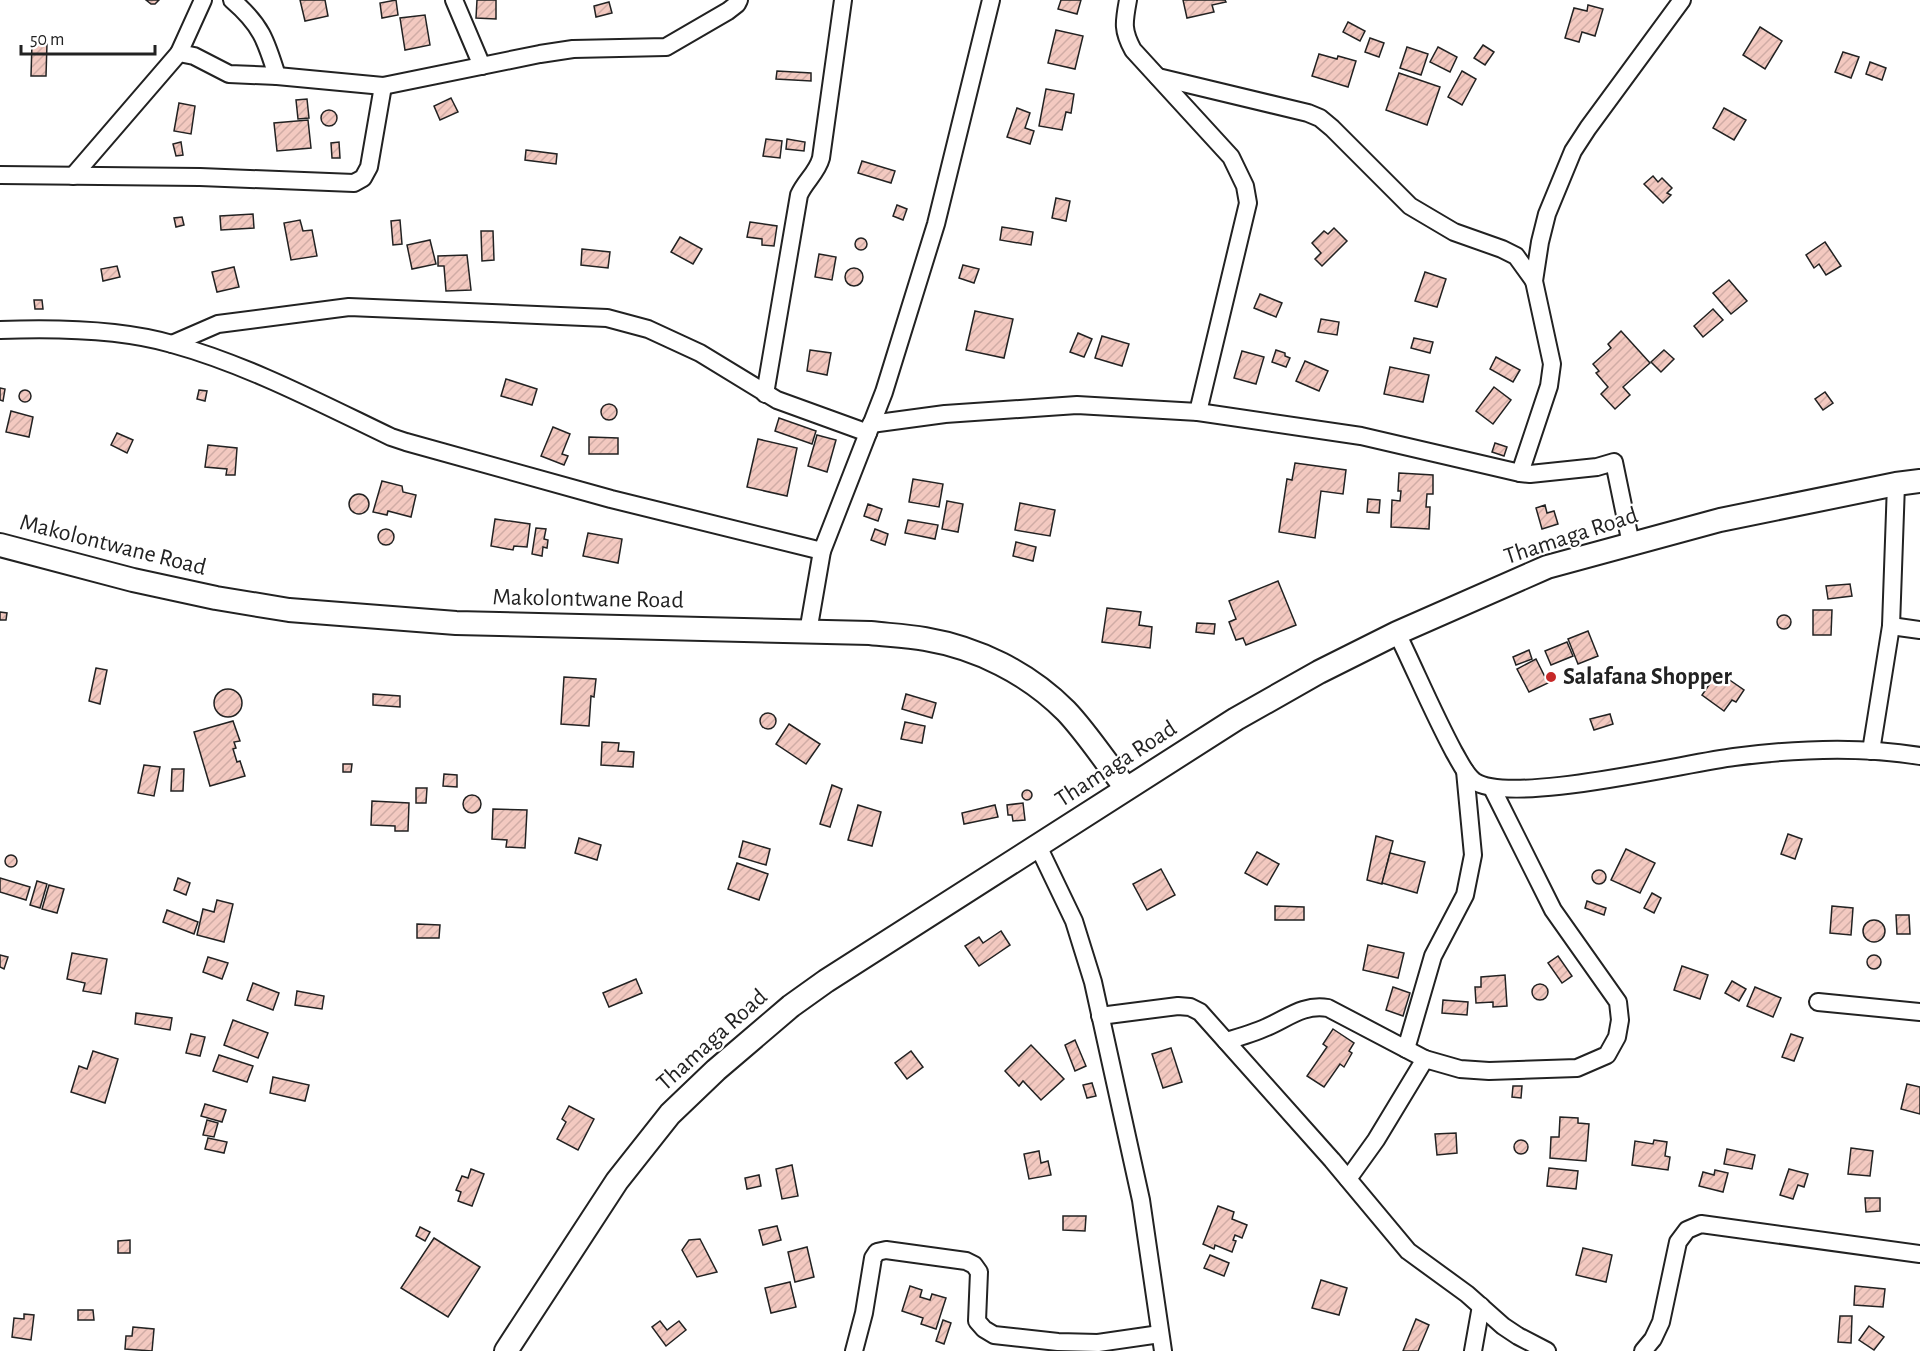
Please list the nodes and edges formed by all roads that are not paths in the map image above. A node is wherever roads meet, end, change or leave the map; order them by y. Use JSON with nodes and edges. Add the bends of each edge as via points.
{"nodes":[{"id":1,"x":203,"y":0,"type":"edge"},
{"id":2,"x":232,"y":0,"type":"edge"},
{"id":3,"x":454,"y":0,"type":"edge"},
{"id":4,"x":739,"y":0,"type":"edge"},
{"id":5,"x":843,"y":0,"type":"edge"},
{"id":6,"x":991,"y":0,"type":"edge"},
{"id":7,"x":1128,"y":0,"type":"edge"},
{"id":8,"x":1682,"y":0,"type":"edge"},
{"id":9,"x":179,"y":53,"type":"junction"},
{"id":10,"x":482,"y":66,"type":"junction"},
{"id":11,"x":277,"y":76,"type":"junction"},
{"id":12,"x":1158,"y":77,"type":"junction"},
{"id":13,"x":383,"y":87,"type":"junction"},
{"id":14,"x":0,"y":175,"type":"edge"},
{"id":15,"x":73,"y":176,"type":"junction"},
{"id":16,"x":1534,"y":281,"type":"junction"},
{"id":17,"x":0,"y":330,"type":"edge"},
{"id":18,"x":172,"y":344,"type":"junction"},
{"id":19,"x":765,"y":394,"type":"junction"},
{"id":20,"x":1198,"y":412,"type":"junction"},
{"id":21,"x":870,"y":429,"type":"junction"},
{"id":22,"x":1520,"y":473,"type":"junction"},
{"id":23,"x":1920,"y":481,"type":"edge"},
{"id":24,"x":1896,"y":484,"type":"junction"},
{"id":25,"x":1631,"y":544,"type":"junction"},
{"id":26,"x":0,"y":545,"type":"edge"},
{"id":27,"x":822,"y":551,"type":"junction"},
{"id":28,"x":1890,"y":626,"type":"junction"},
{"id":29,"x":1920,"y":630,"type":"edge"},
{"id":30,"x":808,"y":632,"type":"junction"},
{"id":31,"x":1397,"y":633,"type":"junction"},
{"id":32,"x":1871,"y":751,"type":"junction"},
{"id":33,"x":1920,"y":756,"type":"edge"},
{"id":34,"x":1465,"y":771,"type":"junction"},
{"id":35,"x":1126,"y":788,"type":"junction"},
{"id":36,"x":1492,"y":788,"type":"junction"},
{"id":37,"x":1038,"y":846,"type":"junction"},
{"id":38,"x":1818,"y":1002,"type":"dead end"},
{"id":39,"x":1920,"y":1012,"type":"edge"},
{"id":40,"x":1100,"y":1016,"type":"junction"},
{"id":41,"x":1226,"y":1041,"type":"junction"},
{"id":42,"x":1406,"y":1049,"type":"junction"},
{"id":43,"x":1425,"y":1059,"type":"junction"},
{"id":44,"x":1348,"y":1179,"type":"junction"},
{"id":45,"x":1920,"y":1254,"type":"edge"},
{"id":46,"x":1481,"y":1306,"type":"junction"},
{"id":47,"x":1161,"y":1343,"type":"edge"},
{"id":48,"x":506,"y":1351,"type":"edge"},
{"id":49,"x":854,"y":1351,"type":"edge"},
{"id":50,"x":1473,"y":1351,"type":"edge"},
{"id":51,"x":1547,"y":1351,"type":"edge"},
{"id":52,"x":1643,"y":1351,"type":"edge"}],
"edges":[{"from":1,"to":9,"type":"street"},
{"from":2,"to":11,"type":"street","via":[[251,17],[266,40]]},
{"from":3,"to":10,"type":"street"},
{"from":4,"to":10,"type":"street","via":[[666,47],[573,49]]},
{"from":5,"to":19,"type":"street","via":[[821,158],[800,195]]},
{"from":6,"to":21,"type":"street","via":[[936,224]]},
{"from":7,"to":12,"type":"street","via":[[1126,37]]},
{"from":8,"to":16,"type":"street","via":[[1573,151],[1547,214]]},
{"from":9,"to":11,"type":"street","via":[[194,56],[229,74]]},
{"from":9,"to":15,"type":"street"},
{"from":10,"to":13,"type":"street"},
{"from":11,"to":13,"type":"street"},
{"from":12,"to":16,"type":"street","via":[[1320,118],[1410,206],[1454,232],[1516,256]]},
{"from":12,"to":20,"type":"street","via":[[1231,157],[1245,186],[1248,203]]},
{"from":13,"to":15,"type":"street","via":[[369,167],[363,178],[354,183]]},
{"from":14,"to":15,"type":"street"},
{"from":16,"to":22,"type":"street","via":[[1552,374]]},
{"from":17,"to":18,"type":"street","via":[[51,328]]},
{"from":18,"to":19,"type":"street","via":[[218,324],[348,307],[606,318],[648,329],[700,352]]},
{"from":18,"to":27,"type":"street","via":[[246,370],[406,442],[610,499]]},
{"from":19,"to":21,"type":"street"},
{"from":20,"to":21,"type":"street","via":[[1077,405],[945,414]]},
{"from":20,"to":22,"type":"street","via":[[1361,436]]},
{"from":21,"to":27,"type":"street"},
{"from":22,"to":25,"type":"street","via":[[1598,467],[1614,462]]},
{"from":23,"to":24,"type":"main road","name":"Thamaga Road"},
{"from":24,"to":25,"type":"main road","name":"Thamaga Road","via":[[1720,520]]},
{"from":24,"to":28,"type":"street"},
{"from":25,"to":31,"type":"main road","name":"Thamaga Road","via":[[1547,567]]},
{"from":26,"to":30,"type":"main road","name":"Makolontwane Road","via":[[133,580],[289,610],[456,623]]},
{"from":27,"to":30,"type":"street"},
{"from":28,"to":29,"type":"street"},
{"from":28,"to":32,"type":"street"},
{"from":30,"to":35,"type":"main road","name":"Makolontwane Road","via":[[925,639],[997,661],[1035,684],[1067,713]]},
{"from":31,"to":34,"type":"street"},
{"from":31,"to":35,"type":"main road","name":"Thamaga Road","via":[[1246,713]]},
{"from":32,"to":33,"type":"street"},
{"from":32,"to":36,"type":"street","via":[[1734,757],[1549,788]]},
{"from":34,"to":36,"type":"street","via":[[1472,780]]},
{"from":34,"to":42,"type":"street","via":[[1473,855],[1465,895],[1433,956]]},
{"from":35,"to":37,"type":"main road","name":"Thamaga Road"},
{"from":36,"to":43,"type":"street","via":[[1553,910],[1618,1002],[1617,1037],[1607,1055],[1577,1068],[1489,1071],[1460,1069]]},
{"from":37,"to":40,"type":"street","via":[[1074,921]]},
{"from":37,"to":48,"type":"main road","name":"Thamaga Road","via":[[826,981],[693,1092],[670,1114],[617,1181]]},
{"from":38,"to":39,"type":"street"},
{"from":40,"to":41,"type":"street","via":[[1190,1007],[1200,1012]]},
{"from":40,"to":47,"type":"street","via":[[1141,1200]]},
{"from":41,"to":42,"type":"street","via":[[1316,1006],[1328,1008]]},
{"from":41,"to":44,"type":"street"},
{"from":42,"to":43,"type":"street"},
{"from":43,"to":44,"type":"street"},
{"from":44,"to":46,"type":"street","via":[[1408,1251]]},
{"from":45,"to":52,"type":"street","via":[[1701,1224],[1687,1230],[1678,1242],[1661,1322]]},
{"from":46,"to":50,"type":"street"},
{"from":46,"to":51,"type":"street","via":[[1518,1336]]},
{"from":47,"to":49,"type":"street","via":[[1058,1342],[994,1335],[977,1321],[979,1272],[974,1265],[886,1250],[877,1252],[873,1258]]}]}
